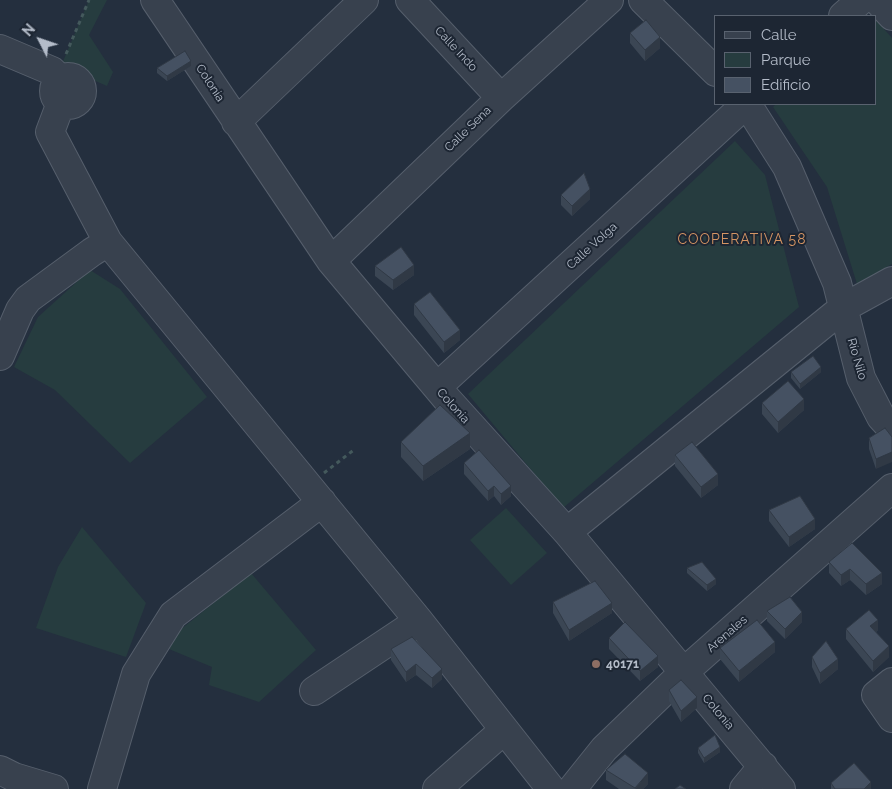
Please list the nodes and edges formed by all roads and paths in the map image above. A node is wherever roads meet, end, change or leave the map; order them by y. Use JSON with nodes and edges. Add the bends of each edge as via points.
{"nodes":[{"id":1,"x":89,"y":0,"type":"edge"},
{"id":2,"x":155,"y":0,"type":"edge"},
{"id":3,"x":364,"y":0,"type":"edge"},
{"id":4,"x":410,"y":0,"type":"edge"},
{"id":5,"x":609,"y":0,"type":"edge"},
{"id":6,"x":643,"y":0,"type":"edge"},
{"id":7,"x":861,"y":0,"type":"edge"},
{"id":8,"x":877,"y":0,"type":"edge"},
{"id":9,"x":844,"y":15,"type":"edge"},
{"id":10,"x":892,"y":16,"type":"edge"},
{"id":11,"x":0,"y":49,"type":"edge"},
{"id":12,"x":714,"y":70,"type":"edge"},
{"id":13,"x":59,"y":85,"type":"junction"},
{"id":14,"x":501,"y":98,"type":"junction"},
{"id":15,"x":745,"y":105,"type":"edge"},
{"id":16,"x":747,"y":105,"type":"edge"},
{"id":17,"x":236,"y":122,"type":"junction"},
{"id":18,"x":108,"y":242,"type":"junction"},
{"id":19,"x":331,"y":261,"type":"junction"},
{"id":20,"x":892,"y":281,"type":"edge"},
{"id":21,"x":840,"y":295,"type":"junction"},
{"id":22,"x":0,"y":356,"type":"edge"},
{"id":23,"x":437,"y":387,"type":"junction"},
{"id":24,"x":892,"y":429,"type":"edge"},
{"id":25,"x":355,"y":449,"type":"dead end"},
{"id":26,"x":892,"y":488,"type":"edge"},
{"id":27,"x":315,"y":494,"type":"junction"},
{"id":28,"x":567,"y":532,"type":"junction"},
{"id":29,"x":419,"y":621,"type":"junction"},
{"id":30,"x":684,"y":672,"type":"junction"},
{"id":31,"x":892,"y":682,"type":"edge"},
{"id":32,"x":314,"y":691,"type":"dead end"},
{"id":33,"x":892,"y":718,"type":"edge"},
{"id":34,"x":504,"y":730,"type":"junction"},
{"id":35,"x":762,"y":766,"type":"junction"},
{"id":36,"x":0,"y":770,"type":"edge"},
{"id":37,"x":54,"y":789,"type":"edge"},
{"id":38,"x":102,"y":789,"type":"edge"},
{"id":39,"x":437,"y":789,"type":"edge"},
{"id":40,"x":551,"y":789,"type":"edge"},
{"id":41,"x":572,"y":789,"type":"edge"},
{"id":42,"x":744,"y":789,"type":"edge"},
{"id":43,"x":781,"y":789,"type":"edge"}],
"edges":[{"from":1,"to":13,"type":"path"},
{"from":2,"to":17,"type":"street","name":"Colonia"},
{"from":3,"to":17,"type":"street"},
{"from":4,"to":14,"type":"street","name":"Calle Indo"},
{"from":5,"to":14,"type":"street","name":"Calle Sena"},
{"from":6,"to":12,"type":"street"},
{"from":7,"to":9,"type":"street"},
{"from":8,"to":10,"type":"street"},
{"from":11,"to":13,"type":"street"},
{"from":13,"to":18,"type":"street","via":[[50,132]]},
{"from":14,"to":19,"type":"street","name":"Calle Sena"},
{"from":15,"to":23,"type":"street","name":"Calle Volga"},
{"from":16,"to":21,"type":"street","name":"Río Nilo","via":[[787,167]]},
{"from":17,"to":19,"type":"street","name":"Colonia"},
{"from":18,"to":22,"type":"street","via":[[28,299]]},
{"from":18,"to":27,"type":"street"},
{"from":19,"to":23,"type":"street","name":"Colonia"},
{"from":20,"to":21,"type":"street"},
{"from":21,"to":24,"type":"street","name":"Río Nilo","via":[[861,378],[881,417]]},
{"from":21,"to":28,"type":"street"},
{"from":23,"to":28,"type":"street","name":"Colonia"},
{"from":25,"to":27,"type":"path"},
{"from":26,"to":30,"type":"street","name":"Arenales"},
{"from":27,"to":29,"type":"street"},
{"from":27,"to":38,"type":"street","via":[[173,615],[136,674]]},
{"from":28,"to":30,"type":"street","name":"Colonia"},
{"from":29,"to":32,"type":"street"},
{"from":29,"to":34,"type":"street"},
{"from":30,"to":35,"type":"street","name":"Colonia"},
{"from":30,"to":41,"type":"street","name":"Arenales","via":[[604,749]]},
{"from":31,"to":33,"type":"street","via":[[876,695]]},
{"from":34,"to":39,"type":"street"},
{"from":34,"to":40,"type":"street"},
{"from":35,"to":42,"type":"street"},
{"from":35,"to":43,"type":"street","name":"Colonia"},
{"from":36,"to":37,"type":"street"}]}
